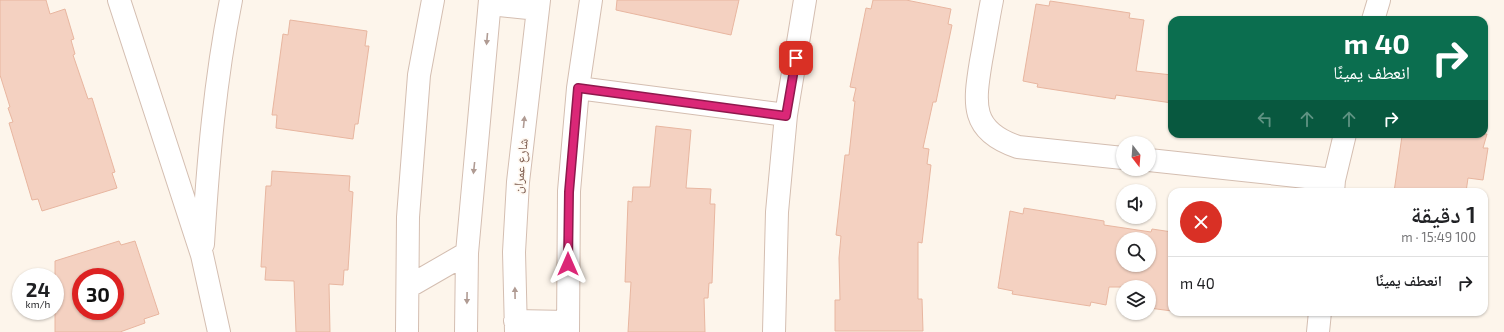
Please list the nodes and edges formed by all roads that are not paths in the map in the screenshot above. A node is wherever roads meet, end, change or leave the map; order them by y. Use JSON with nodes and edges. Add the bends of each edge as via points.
{"nodes":[{"id":1,"x":119,"y":0,"type":"edge"},
{"id":2,"x":231,"y":0,"type":"edge"},
{"id":3,"x":433,"y":0,"type":"edge"},
{"id":4,"x":591,"y":0,"type":"edge"},
{"id":5,"x":805,"y":0,"type":"edge"},
{"id":6,"x":992,"y":0,"type":"edge"},
{"id":7,"x":1379,"y":0,"type":"edge"},
{"id":8,"x":490,"y":2,"type":"edge"},
{"id":9,"x":539,"y":5,"type":"edge"},
{"id":10,"x":1374,"y":16,"type":"edge"},
{"id":11,"x":578,"y":88,"type":"junction"},
{"id":12,"x":786,"y":116,"type":"junction"},
{"id":13,"x":1344,"y":138,"type":"edge"},
{"id":14,"x":1116,"y":157,"type":"edge"},
{"id":15,"x":1156,"y":161,"type":"edge"},
{"id":16,"x":1333,"y":186,"type":"edge"},
{"id":17,"x":467,"y":253,"type":"junction"},
{"id":18,"x":202,"y":255,"type":"junction"},
{"id":19,"x":408,"y":286,"type":"junction"},
{"id":20,"x":1320,"y":316,"type":"edge"},
{"id":21,"x":515,"y":327,"type":"edge"},
{"id":22,"x":568,"y":327,"type":"edge"},
{"id":23,"x":219,"y":332,"type":"edge"},
{"id":24,"x":407,"y":332,"type":"edge"},
{"id":25,"x":466,"y":332,"type":"edge"},
{"id":26,"x":774,"y":332,"type":"edge"},
{"id":27,"x":1318,"y":332,"type":"edge"}],
"edges":[{"from":1,"to":18,"type":"street"},
{"from":2,"to":18,"type":"street","via":[[212,132]]},
{"from":3,"to":19,"type":"street","via":[[419,75],[408,217]]},
{"from":4,"to":11,"type":"street"},
{"from":5,"to":12,"type":"street"},
{"from":6,"to":14,"type":"street","via":[[976,91],[982,121],[991,133],[1004,142],[1018,147]]},
{"from":7,"to":10,"type":"street"},
{"from":8,"to":9,"type":"street"},
{"from":8,"to":17,"type":"street","one_way":true},
{"from":21,"to":9,"type":"street","name":"شارع عمران","one_way":true,"via":[[514,252],[518,182]]},
{"from":11,"to":12,"type":"street"},
{"from":11,"to":22,"type":"street","via":[[569,192]]},
{"from":12,"to":26,"type":"street","via":[[777,212]]},
{"from":13,"to":16,"type":"street"},
{"from":15,"to":16,"type":"street"},
{"from":17,"to":19,"type":"street"},
{"from":17,"to":25,"type":"street","one_way":true},
{"from":18,"to":23,"type":"street"},
{"from":19,"to":24,"type":"street"},
{"from":20,"to":27,"type":"street"},
{"from":21,"to":22,"type":"street"}]}
